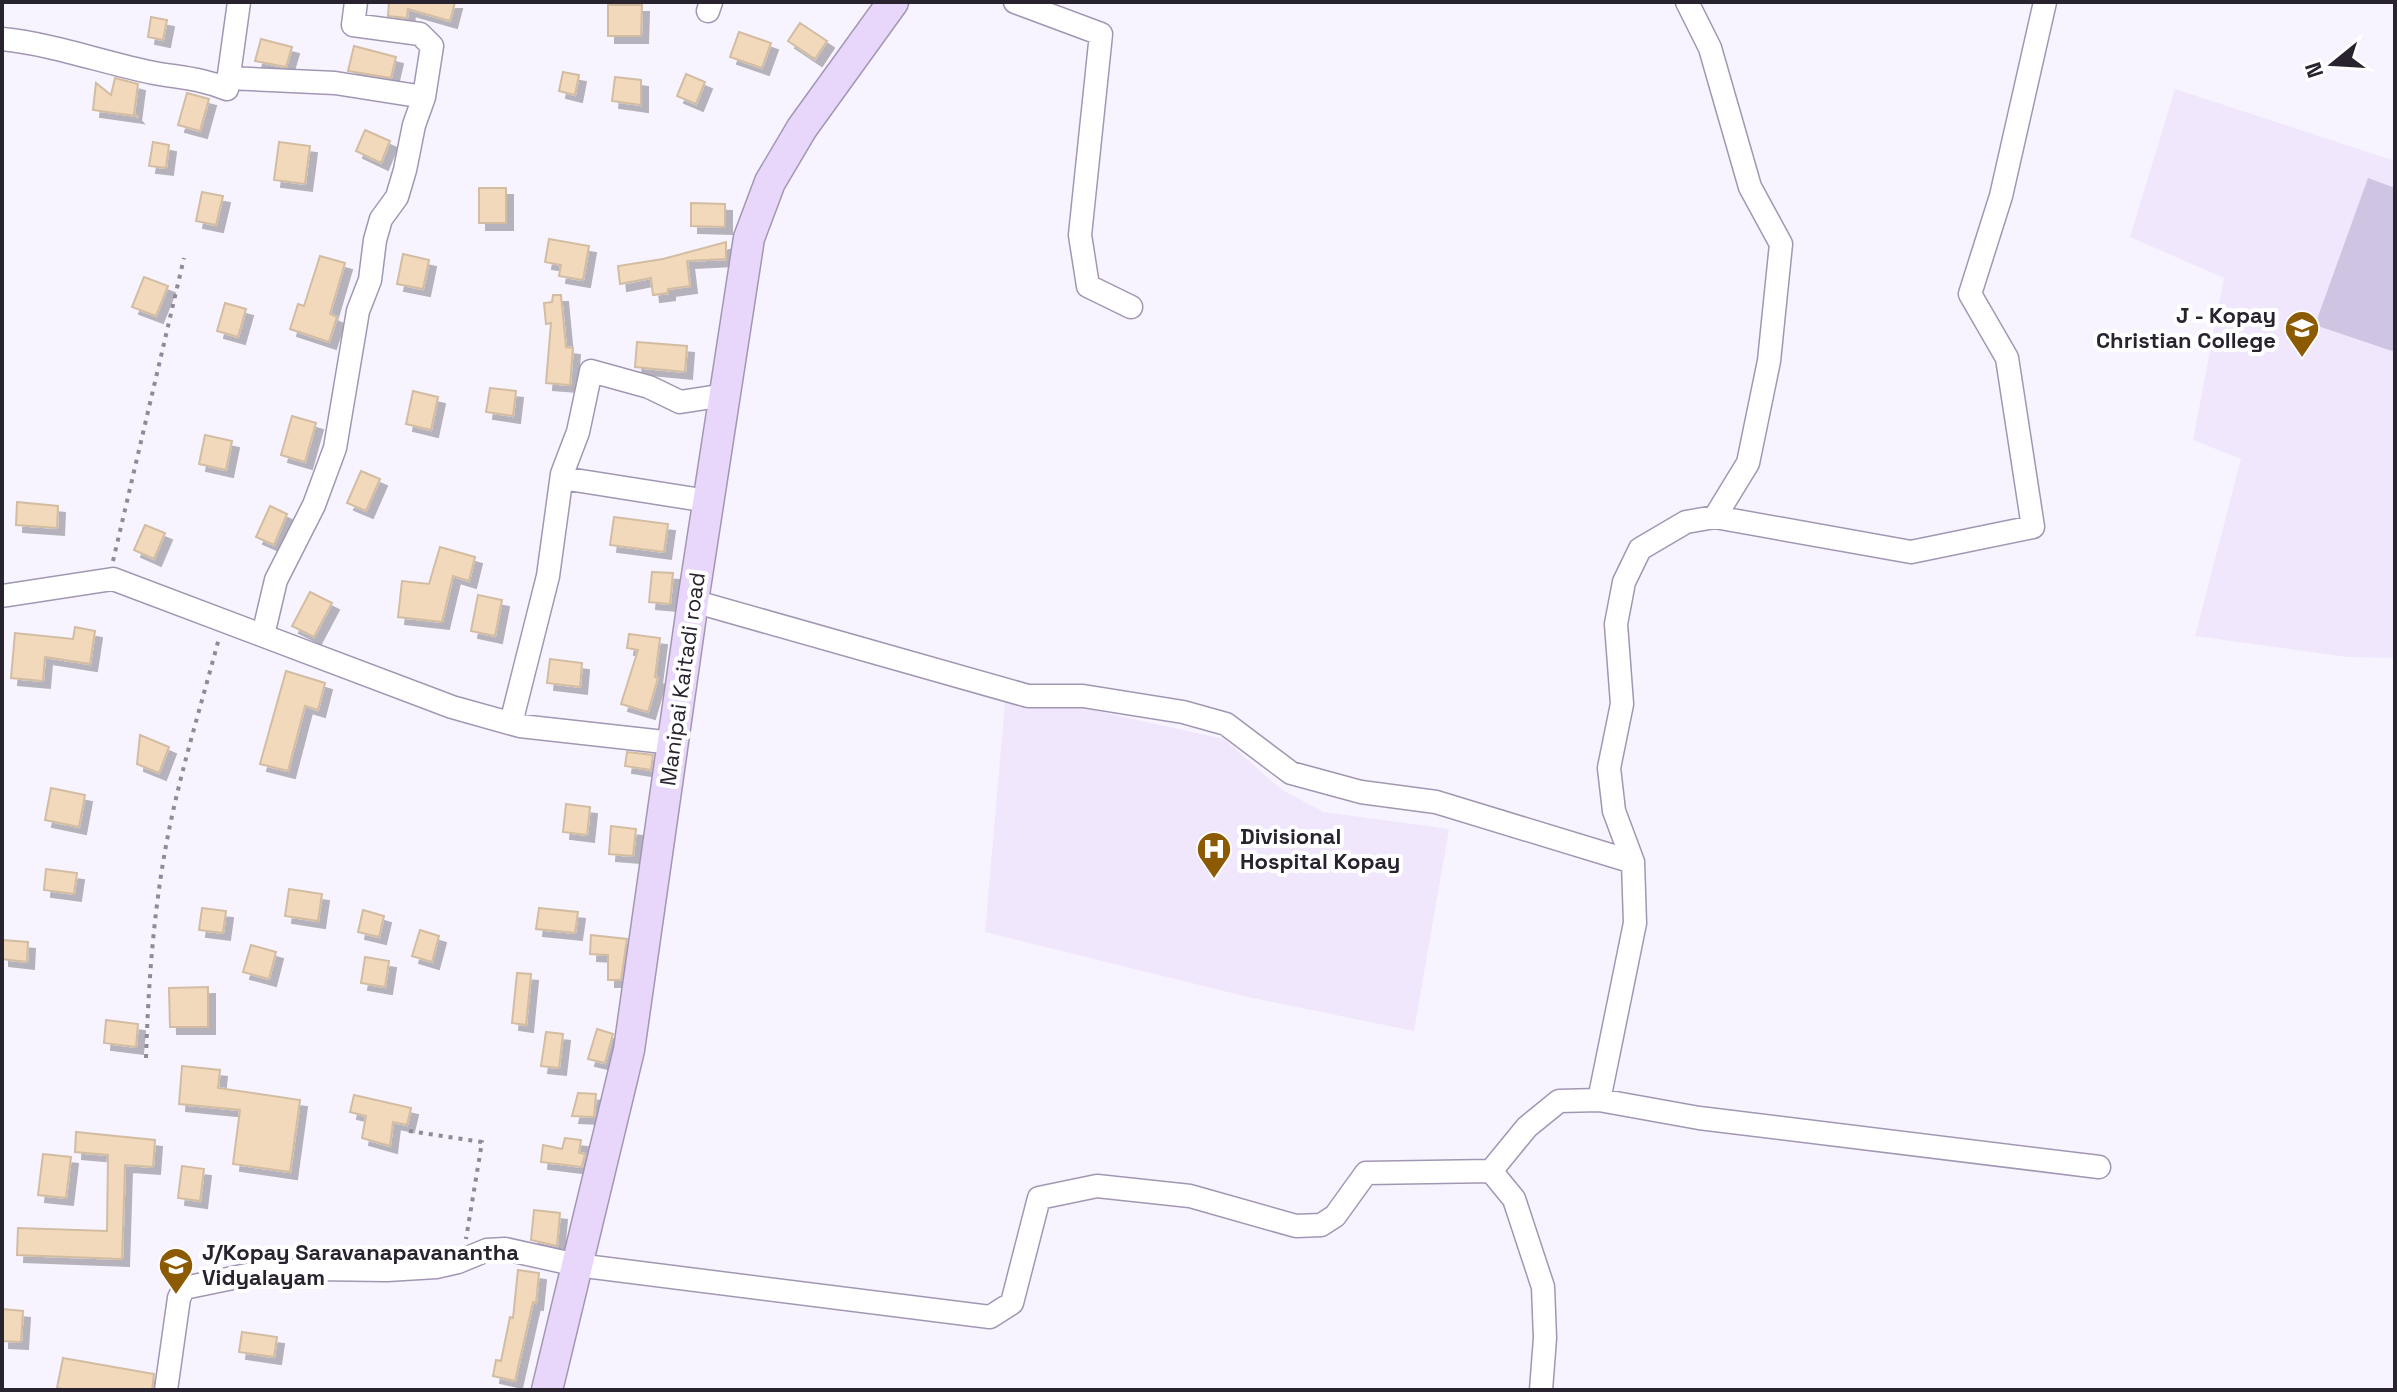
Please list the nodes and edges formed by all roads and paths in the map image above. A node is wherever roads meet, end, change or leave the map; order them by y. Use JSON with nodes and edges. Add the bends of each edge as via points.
{"nodes":[{"id":1,"x":239,"y":2,"type":"edge"},
{"id":2,"x":356,"y":2,"type":"edge"},
{"id":3,"x":893,"y":2,"type":"edge"},
{"id":4,"x":1015,"y":2,"type":"edge"},
{"id":5,"x":1687,"y":2,"type":"edge"},
{"id":6,"x":2045,"y":2,"type":"edge"},
{"id":7,"x":2,"y":39,"type":"edge"},
{"id":8,"x":228,"y":78,"type":"junction"},
{"id":9,"x":424,"y":97,"type":"junction"},
{"id":10,"x":184,"y":258,"type":"dead end"},
{"id":11,"x":1131,"y":307,"type":"dead end"},
{"id":12,"x":725,"y":395,"type":"junction"},
{"id":13,"x":562,"y":478,"type":"junction"},
{"id":14,"x":708,"y":501,"type":"junction"},
{"id":15,"x":1715,"y":517,"type":"junction"},
{"id":16,"x":108,"y":579,"type":"junction"},
{"id":17,"x":2,"y":596,"type":"edge"},
{"id":18,"x":693,"y":601,"type":"junction"},
{"id":19,"x":224,"y":620,"type":"junction"},
{"id":20,"x":263,"y":635,"type":"junction"},
{"id":21,"x":511,"y":723,"type":"junction"},
{"id":22,"x":673,"y":743,"type":"junction"},
{"id":23,"x":1633,"y":862,"type":"junction"},
{"id":24,"x":146,"y":1058,"type":"dead end"},
{"id":25,"x":1599,"y":1100,"type":"junction"},
{"id":26,"x":409,"y":1131,"type":"dead end"},
{"id":27,"x":2099,"y":1167,"type":"dead end"},
{"id":28,"x":1491,"y":1171,"type":"junction"},
{"id":29,"x":461,"y":1261,"type":"junction"},
{"id":30,"x":577,"y":1265,"type":"junction"},
{"id":31,"x":166,"y":1390,"type":"edge"},
{"id":32,"x":547,"y":1390,"type":"edge"},
{"id":33,"x":1541,"y":1390,"type":"edge"}],
"edges":[{"from":1,"to":8,"type":"street"},
{"from":2,"to":9,"type":"street","via":[[353,25],[420,34],[432,46]]},
{"from":3,"to":12,"type":"main road","name":"Manipai Kaitadi road","via":[[802,128],[770,182],[749,238]]},
{"from":4,"to":11,"type":"street","via":[[1101,34],[1080,235],[1088,286]]},
{"from":5,"to":15,"type":"street","via":[[1710,48],[1750,187],[1781,244],[1769,361],[1748,463]]},
{"from":6,"to":15,"type":"street","via":[[2001,196],[1970,294],[2007,358],[2033,527],[1911,552]]},
{"from":7,"to":8,"type":"street","via":[[227,89]]},
{"from":8,"to":9,"type":"street","via":[[335,83]]},
{"from":9,"to":20,"type":"street","via":[[397,197],[381,219],[375,240],[335,448],[314,505],[276,580]]},
{"from":10,"to":16,"type":"path"},
{"from":12,"to":13,"type":"street","via":[[680,402],[591,371]]},
{"from":12,"to":14,"type":"main road","name":"Manipai Kaitadi road"},
{"from":13,"to":14,"type":"street"},
{"from":13,"to":21,"type":"street","via":[[548,576]]},
{"from":14,"to":18,"type":"main road","name":"Manipai Kaitadi road"},
{"from":15,"to":23,"type":"street","via":[[1686,522],[1640,549],[1624,582],[1616,624],[1622,704],[1609,768],[1614,811]]},
{"from":16,"to":17,"type":"street"},
{"from":16,"to":19,"type":"street"},
{"from":18,"to":22,"type":"main road","name":"Manipai Kaitadi road"},
{"from":18,"to":23,"type":"street","via":[[1028,696],[1083,696],[1183,712],[1226,724],[1291,773],[1361,792],[1436,802]]},
{"from":19,"to":20,"type":"street"},
{"from":19,"to":24,"type":"path","via":[[162,867]]},
{"from":20,"to":21,"type":"street","via":[[452,707]]},
{"from":21,"to":22,"type":"street"},
{"from":22,"to":30,"type":"main road","name":"Manipai Kaitadi road","via":[[629,1050]]},
{"from":23,"to":25,"type":"street","via":[[1635,923]]},
{"from":25,"to":27,"type":"street","via":[[1699,1118]]},
{"from":25,"to":28,"type":"street","via":[[1559,1101],[1527,1127]]},
{"from":26,"to":29,"type":"path","via":[[482,1142]]},
{"from":28,"to":30,"type":"street","via":[[1366,1173],[1335,1216],[1321,1225],[1296,1226],[1190,1196],[1097,1186],[1039,1198],[1012,1303],[990,1317]]},
{"from":28,"to":33,"type":"street","via":[[1514,1199],[1543,1287]]},
{"from":29,"to":30,"type":"street","via":[[505,1249]]},
{"from":29,"to":31,"type":"street","via":[[436,1267],[252,1274],[184,1288]]},
{"from":30,"to":32,"type":"main road","name":"Manipai Kaitadi road"}]}
